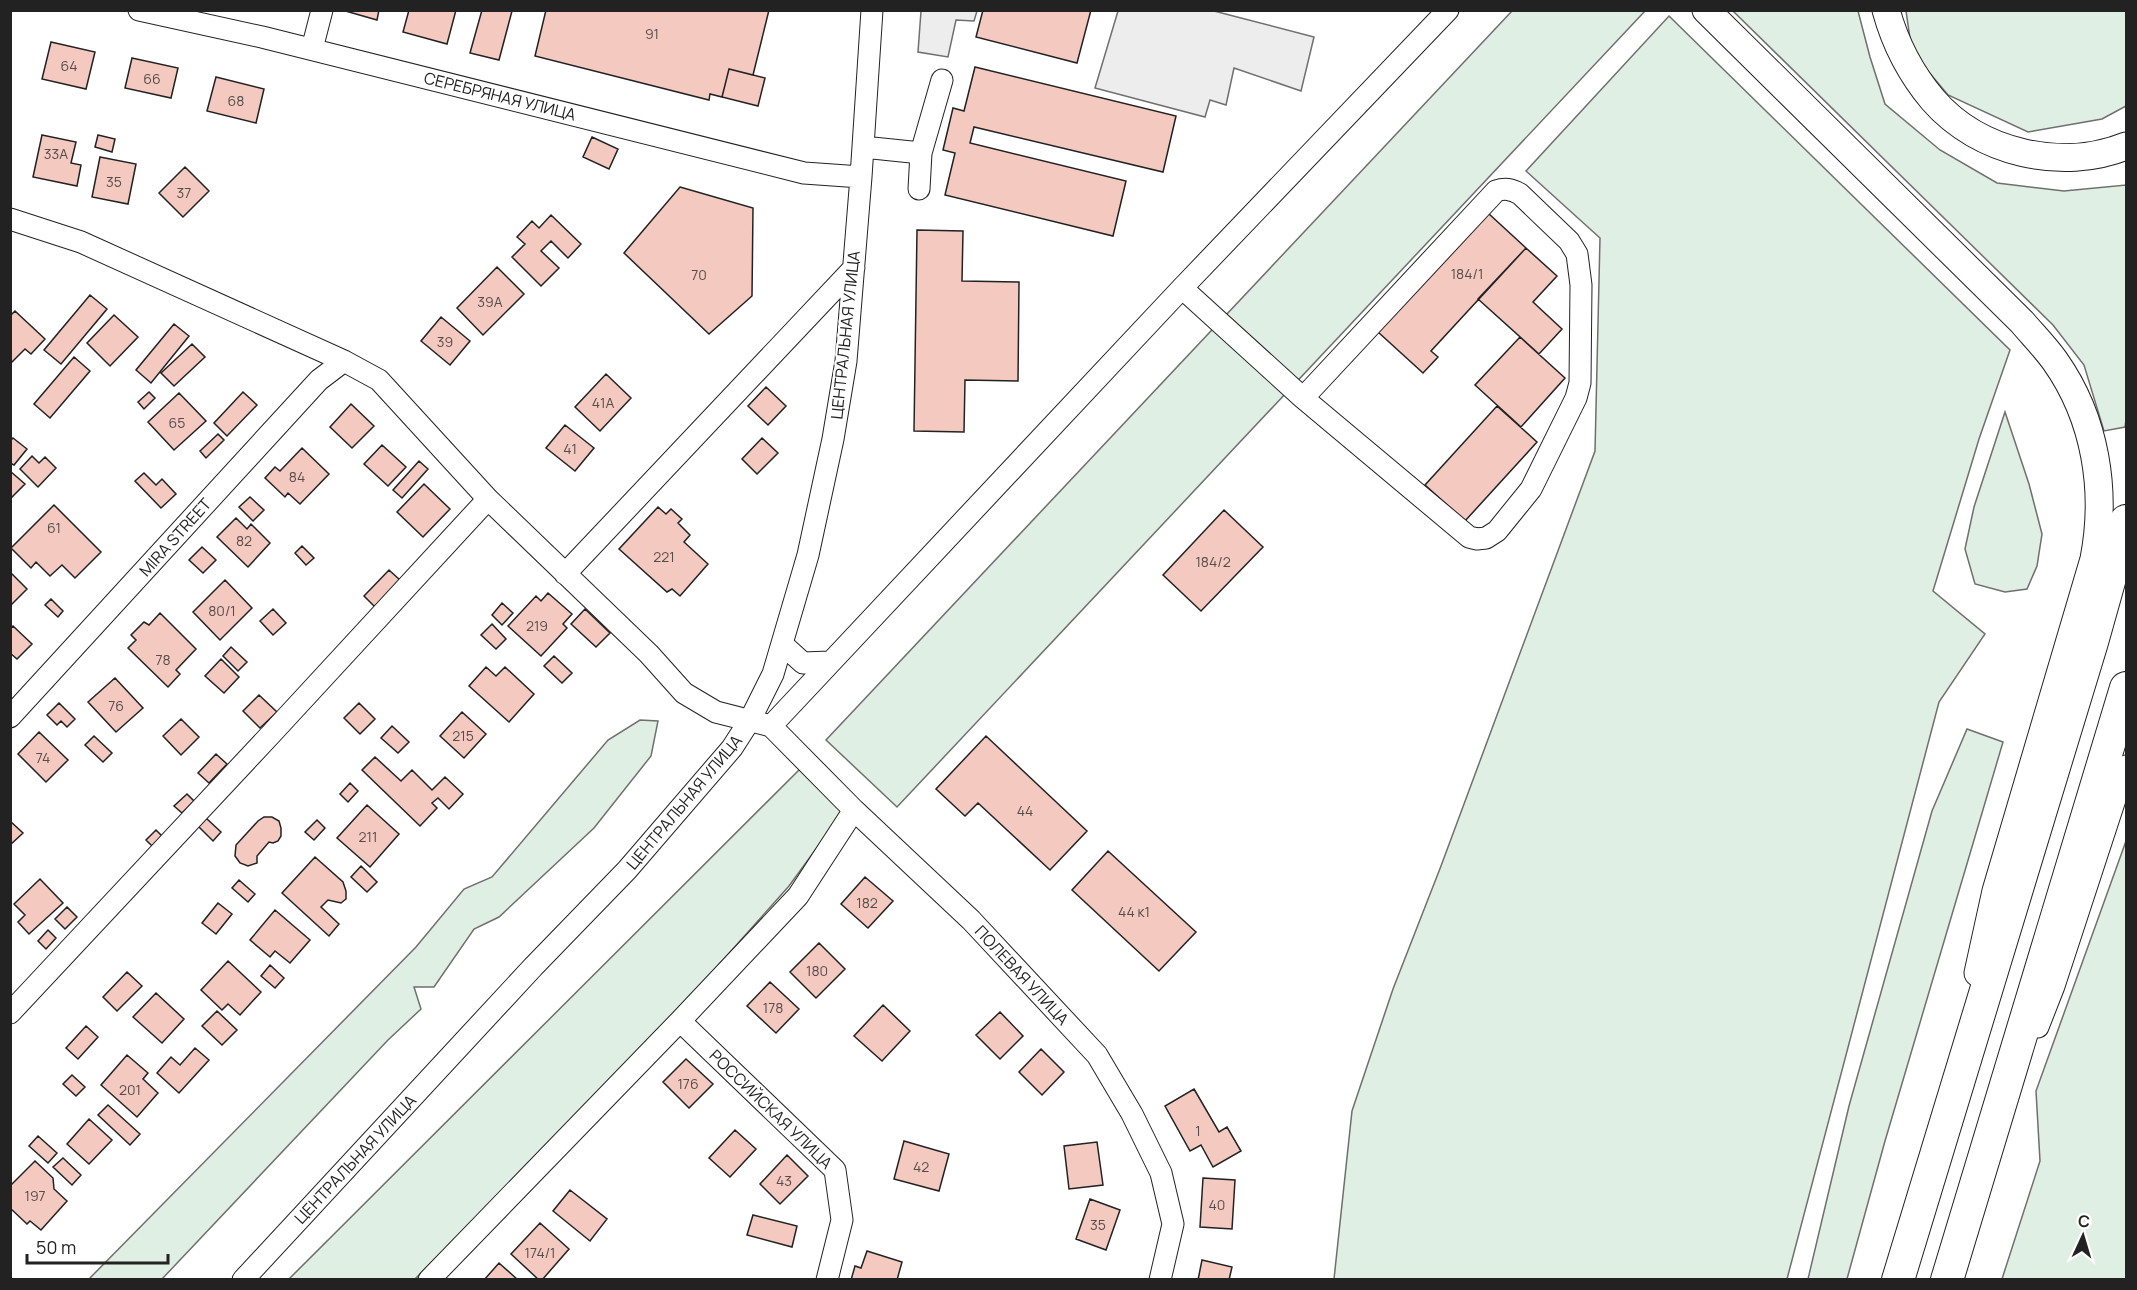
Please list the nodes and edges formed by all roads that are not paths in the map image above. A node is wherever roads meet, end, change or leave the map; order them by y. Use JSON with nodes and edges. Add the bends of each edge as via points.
{"nodes":[{"id":1,"x":139,"y":10,"type":"edge"},
{"id":2,"x":322,"y":10,"type":"edge"},
{"id":3,"x":872,"y":10,"type":"edge"},
{"id":4,"x":1448,"y":10,"type":"edge"},
{"id":5,"x":1706,"y":10,"type":"edge"},
{"id":6,"x":1886,"y":10,"type":"edge"},
{"id":7,"x":312,"y":49,"type":"junction"},
{"id":8,"x":942,"y":80,"type":"dead end"},
{"id":9,"x":2127,"y":146,"type":"edge"},
{"id":10,"x":863,"y":147,"type":"junction"},
{"id":11,"x":921,"y":153,"type":"junction"},
{"id":12,"x":861,"y":177,"type":"junction"},
{"id":13,"x":919,"y":189,"type":"dead end"},
{"id":14,"x":10,"y":219,"type":"edge"},
{"id":15,"x":854,"y":268,"type":"junction"},
{"id":16,"x":1182,"y":288,"type":"junction"},
{"id":17,"x":344,"y":361,"type":"junction"},
{"id":18,"x":1303,"y":398,"type":"junction"},
{"id":19,"x":488,"y":499,"type":"junction"},
{"id":20,"x":2127,"y":521,"type":"edge"},
{"id":21,"x":565,"y":574,"type":"junction"},
{"id":22,"x":782,"y":644,"type":"junction"},
{"id":23,"x":830,"y":662,"type":"junction"},
{"id":24,"x":2127,"y":688,"type":"edge"},
{"id":25,"x":10,"y":717,"type":"edge"},
{"id":26,"x":750,"y":720,"type":"junction"},
{"id":27,"x":771,"y":726,"type":"junction"},
{"id":28,"x":2127,"y":766,"type":"edge"},
{"id":29,"x":854,"y":810,"type":"junction"},
{"id":30,"x":10,"y":1013,"type":"edge"},
{"id":31,"x":680,"y":1021,"type":"junction"},
{"id":32,"x":1941,"y":1138,"type":"junction"},
{"id":33,"x":1973,"y":1195,"type":"junction"},
{"id":34,"x":243,"y":1280,"type":"edge"},
{"id":35,"x":429,"y":1280,"type":"edge"},
{"id":36,"x":827,"y":1280,"type":"edge"},
{"id":37,"x":1160,"y":1280,"type":"edge"},
{"id":38,"x":1898,"y":1280,"type":"edge"},
{"id":39,"x":1947,"y":1280,"type":"edge"}],
"edges":[{"from":1,"to":7,"type":"street","name":"СЕРЕБРЯНАЯ УЛИЦА"},
{"from":2,"to":7,"type":"street"},
{"from":3,"to":10,"type":"street","name":"ЦЕНТРАЛЬНАЯ УЛИЦА"},
{"from":4,"to":16,"type":"street"},
{"from":5,"to":32,"type":"main road","via":[[2022,322],[2056,362],[2079,404],[2094,445],[2100,495],[2100,530],[2094,559],[1996,891]]},
{"from":6,"to":9,"type":"main road","via":[[1920,84],[1951,118],[1970,130],[2012,150],[2046,156],[2077,158]]},
{"from":7,"to":12,"type":"street","name":"СЕРЕБРЯНАЯ УЛИЦА","via":[[804,173]]},
{"from":8,"to":11,"type":"street"},
{"from":10,"to":11,"type":"street"},
{"from":10,"to":12,"type":"street","name":"ЦЕНТРАЛЬНАЯ УЛИЦА"},
{"from":11,"to":13,"type":"street"},
{"from":12,"to":15,"type":"street","name":"ЦЕНТРАЛЬНАЯ УЛИЦА"},
{"from":14,"to":17,"type":"street","via":[[81,242]]},
{"from":15,"to":21,"type":"street"},
{"from":15,"to":22,"type":"street","name":"ЦЕНТРАЛЬНАЯ УЛИЦА","via":[[846,362],[833,439],[808,555]]},
{"from":16,"to":18,"type":"street"},
{"from":16,"to":23,"type":"street"},
{"from":17,"to":19,"type":"street","via":[[379,380]]},
{"from":17,"to":25,"type":"street","name":"MIRA STREET","via":[[319,380]]},
{"from":18,"to":18,"type":"street","via":[[1496,191],[1504,188],[1520,194],[1569,241],[1577,254],[1581,285],[1580,383],[1576,398],[1531,489],[1497,531],[1486,538],[1469,537]]},
{"from":19,"to":21,"type":"street"},
{"from":19,"to":30,"type":"street"},
{"from":20,"to":32,"type":"highway"},
{"from":21,"to":26,"type":"street","via":[[684,693],[716,712]]},
{"from":22,"to":23,"type":"street","via":[[803,663]]},
{"from":22,"to":26,"type":"street","name":"ЦЕНТРАЛЬНАЯ УЛИЦА","via":[[773,674]]},
{"from":23,"to":27,"type":"street"},
{"from":24,"to":33,"type":"highway"},
{"from":26,"to":27,"type":"street"},
{"from":26,"to":34,"type":"street","name":"ЦЕНТРАЛЬНАЯ УЛИЦА","via":[[732,748],[627,870]]},
{"from":27,"to":29,"type":"street","name":"ПОЛЕВАЯ УЛИЦА"},
{"from":28,"to":33,"type":"street","via":[[2054,986]]},
{"from":29,"to":31,"type":"street","via":[[798,896]]},
{"from":29,"to":37,"type":"street","name":"ПОЛЕВАЯ УЛИЦА","via":[[971,920],[1097,1055],[1161,1173],[1173,1224]]},
{"from":31,"to":35,"type":"street"},
{"from":31,"to":36,"type":"street","name":"РОССИЙСКАЯ УЛИЦА","via":[[835,1170],[842,1220]]},
{"from":32,"to":38,"type":"highway"},
{"from":33,"to":39,"type":"highway"}]}
